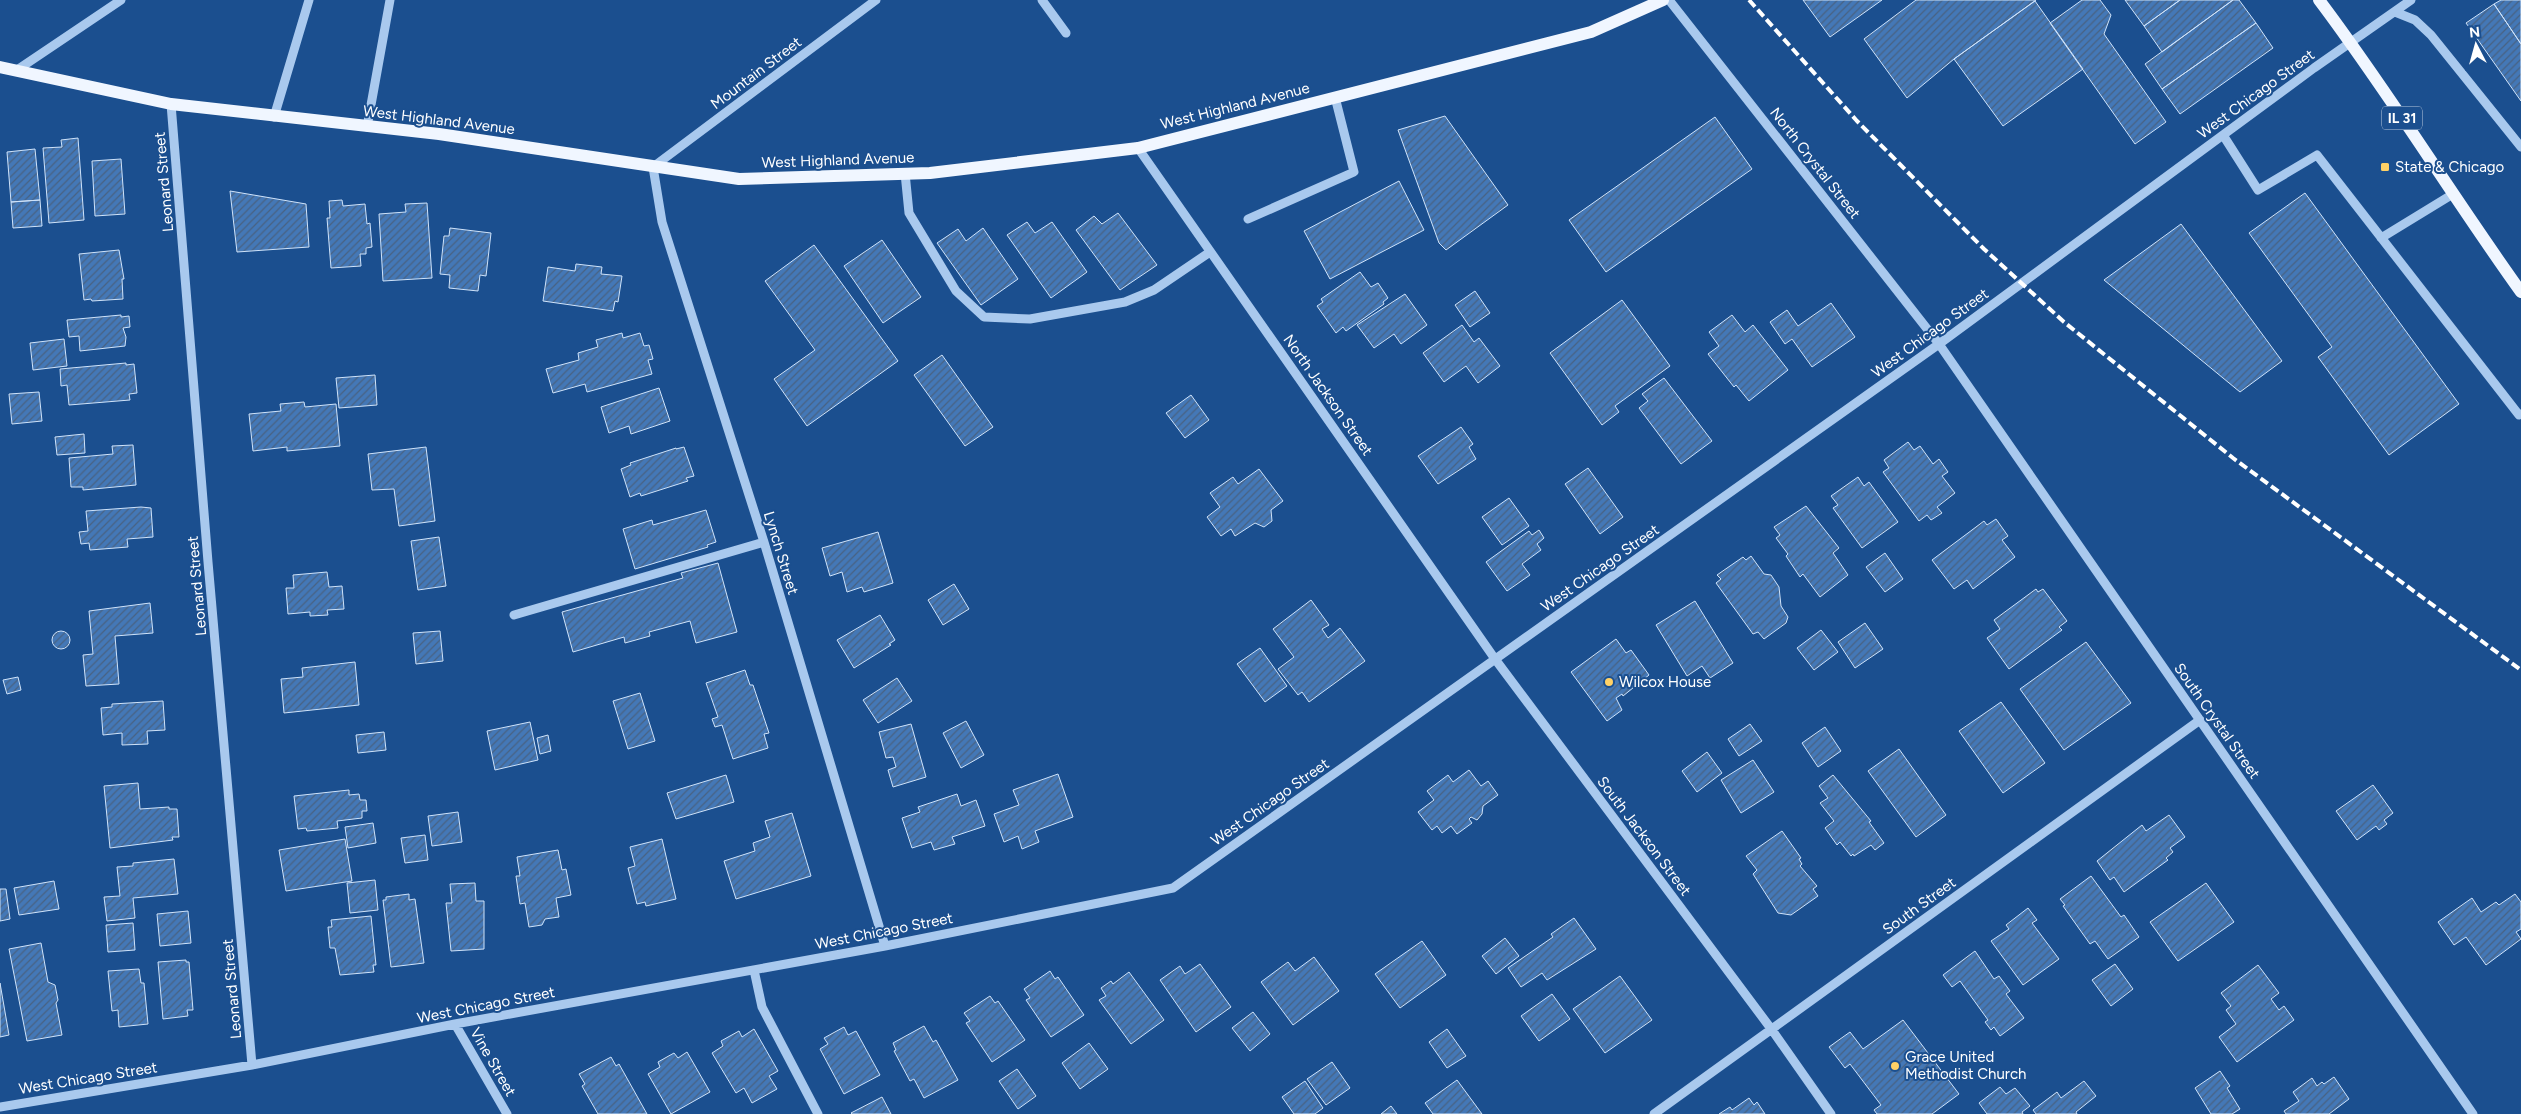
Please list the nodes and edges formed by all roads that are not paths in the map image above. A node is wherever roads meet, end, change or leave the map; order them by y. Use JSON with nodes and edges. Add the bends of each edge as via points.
{"nodes":[{"id":1,"x":121,"y":0,"type":"edge"},
{"id":2,"x":309,"y":0,"type":"edge"},
{"id":3,"x":390,"y":0,"type":"edge"},
{"id":4,"x":876,"y":0,"type":"edge"},
{"id":5,"x":1042,"y":0,"type":"edge"},
{"id":6,"x":1663,"y":0,"type":"edge"},
{"id":7,"x":1669,"y":0,"type":"edge"},
{"id":8,"x":2319,"y":0,"type":"edge"},
{"id":9,"x":2411,"y":0,"type":"edge"},
{"id":10,"x":2395,"y":12,"type":"junction"},
{"id":11,"x":1066,"y":34,"type":"dead end"},
{"id":12,"x":2350,"y":42,"type":"junction"},
{"id":13,"x":0,"y":67,"type":"edge"},
{"id":14,"x":17,"y":70,"type":"junction"},
{"id":15,"x":1335,"y":97,"type":"junction"},
{"id":16,"x":171,"y":104,"type":"junction"},
{"id":17,"x":274,"y":117,"type":"junction"},
{"id":18,"x":367,"y":127,"type":"junction"},
{"id":19,"x":2223,"y":135,"type":"junction"},
{"id":20,"x":2521,"y":147,"type":"edge"},
{"id":21,"x":1138,"y":148,"type":"junction"},
{"id":22,"x":653,"y":167,"type":"junction"},
{"id":23,"x":905,"y":173,"type":"junction"},
{"id":24,"x":2453,"y":194,"type":"junction"},
{"id":25,"x":1248,"y":220,"type":"dead end"},
{"id":26,"x":2381,"y":238,"type":"junction"},
{"id":27,"x":1210,"y":252,"type":"junction"},
{"id":28,"x":2521,"y":292,"type":"edge"},
{"id":29,"x":1939,"y":344,"type":"junction"},
{"id":30,"x":2521,"y":414,"type":"edge"},
{"id":31,"x":764,"y":542,"type":"junction"},
{"id":32,"x":514,"y":615,"type":"dead end"},
{"id":33,"x":1495,"y":659,"type":"junction"},
{"id":34,"x":2200,"y":720,"type":"junction"},
{"id":35,"x":884,"y":946,"type":"junction"},
{"id":36,"x":754,"y":970,"type":"junction"},
{"id":37,"x":455,"y":1024,"type":"junction"},
{"id":38,"x":1772,"y":1030,"type":"junction"},
{"id":39,"x":252,"y":1065,"type":"junction"},
{"id":40,"x":0,"y":1107,"type":"edge"},
{"id":41,"x":507,"y":1114,"type":"edge"},
{"id":42,"x":818,"y":1114,"type":"edge"},
{"id":43,"x":1654,"y":1114,"type":"edge"},
{"id":44,"x":1831,"y":1114,"type":"edge"},
{"id":45,"x":2473,"y":1114,"type":"edge"}],
"edges":[{"from":1,"to":14,"type":"street"},
{"from":2,"to":17,"type":"street"},
{"from":3,"to":18,"type":"street"},
{"from":4,"to":22,"type":"street","name":"Mountain Street"},
{"from":5,"to":11,"type":"street"},
{"from":6,"to":15,"type":"main road","name":"West Highland Avenue","via":[[1591,32]]},
{"from":7,"to":29,"type":"street","name":"North Crystal Street"},
{"from":8,"to":12,"type":"main road","number":"IL 31"},
{"from":9,"to":10,"type":"street","name":"West Chicago Street"},
{"from":10,"to":12,"type":"street","name":"West Chicago Street"},
{"from":10,"to":20,"type":"street","via":[[2415,20],[2431,35]]},
{"from":12,"to":19,"type":"street","name":"West Chicago Street"},
{"from":12,"to":24,"type":"main road","number":"IL 31"},
{"from":13,"to":14,"type":"main road","name":"West Highland Avenue"},
{"from":14,"to":16,"type":"main road","name":"West Highland Avenue"},
{"from":15,"to":21,"type":"main road","name":"West Highland Avenue"},
{"from":15,"to":25,"type":"street","via":[[1354,172]]},
{"from":16,"to":17,"type":"main road","name":"West Highland Avenue"},
{"from":16,"to":39,"type":"street","name":"Leonard Street"},
{"from":17,"to":18,"type":"main road","name":"West Highland Avenue"},
{"from":18,"to":22,"type":"main road","name":"West Highland Avenue","via":[[440,134]]},
{"from":19,"to":26,"type":"street","via":[[2258,190],[2317,155]]},
{"from":19,"to":29,"type":"street","name":"West Chicago Street"},
{"from":21,"to":23,"type":"main road","name":"West Highland Avenue","via":[[930,173]]},
{"from":21,"to":27,"type":"street","name":"North Jackson Street"},
{"from":22,"to":23,"type":"main road","name":"West Highland Avenue","via":[[739,179]]},
{"from":22,"to":31,"type":"street","name":"Lynch Street","via":[[662,222]]},
{"from":23,"to":27,"type":"street","via":[[909,213],[956,291],[984,317],[1030,319],[1125,302],[1154,290]]},
{"from":24,"to":26,"type":"street"},
{"from":24,"to":28,"type":"main road","number":"IL 31"},
{"from":26,"to":30,"type":"street"},
{"from":27,"to":33,"type":"street","name":"North Jackson Street"},
{"from":29,"to":33,"type":"street","name":"West Chicago Street"},
{"from":29,"to":34,"type":"street","name":"South Crystal Street"},
{"from":31,"to":32,"type":"street"},
{"from":31,"to":35,"type":"street","name":"Lynch Street"},
{"from":33,"to":35,"type":"street","name":"West Chicago Street","via":[[1174,888]]},
{"from":33,"to":38,"type":"street","name":"South Jackson Street"},
{"from":34,"to":38,"type":"street","name":"South Street"},
{"from":34,"to":45,"type":"street","name":"South Crystal Street"},
{"from":35,"to":36,"type":"street","name":"West Chicago Street"},
{"from":36,"to":37,"type":"street","name":"West Chicago Street"},
{"from":36,"to":42,"type":"street","via":[[762,1007]]},
{"from":37,"to":39,"type":"street","name":"West Chicago Street"},
{"from":37,"to":41,"type":"street","name":"Vine Street"},
{"from":38,"to":43,"type":"street","name":"South Street"},
{"from":38,"to":44,"type":"street","name":"South Jackson Street"},
{"from":39,"to":40,"type":"street","name":"West Chicago Street"}]}
